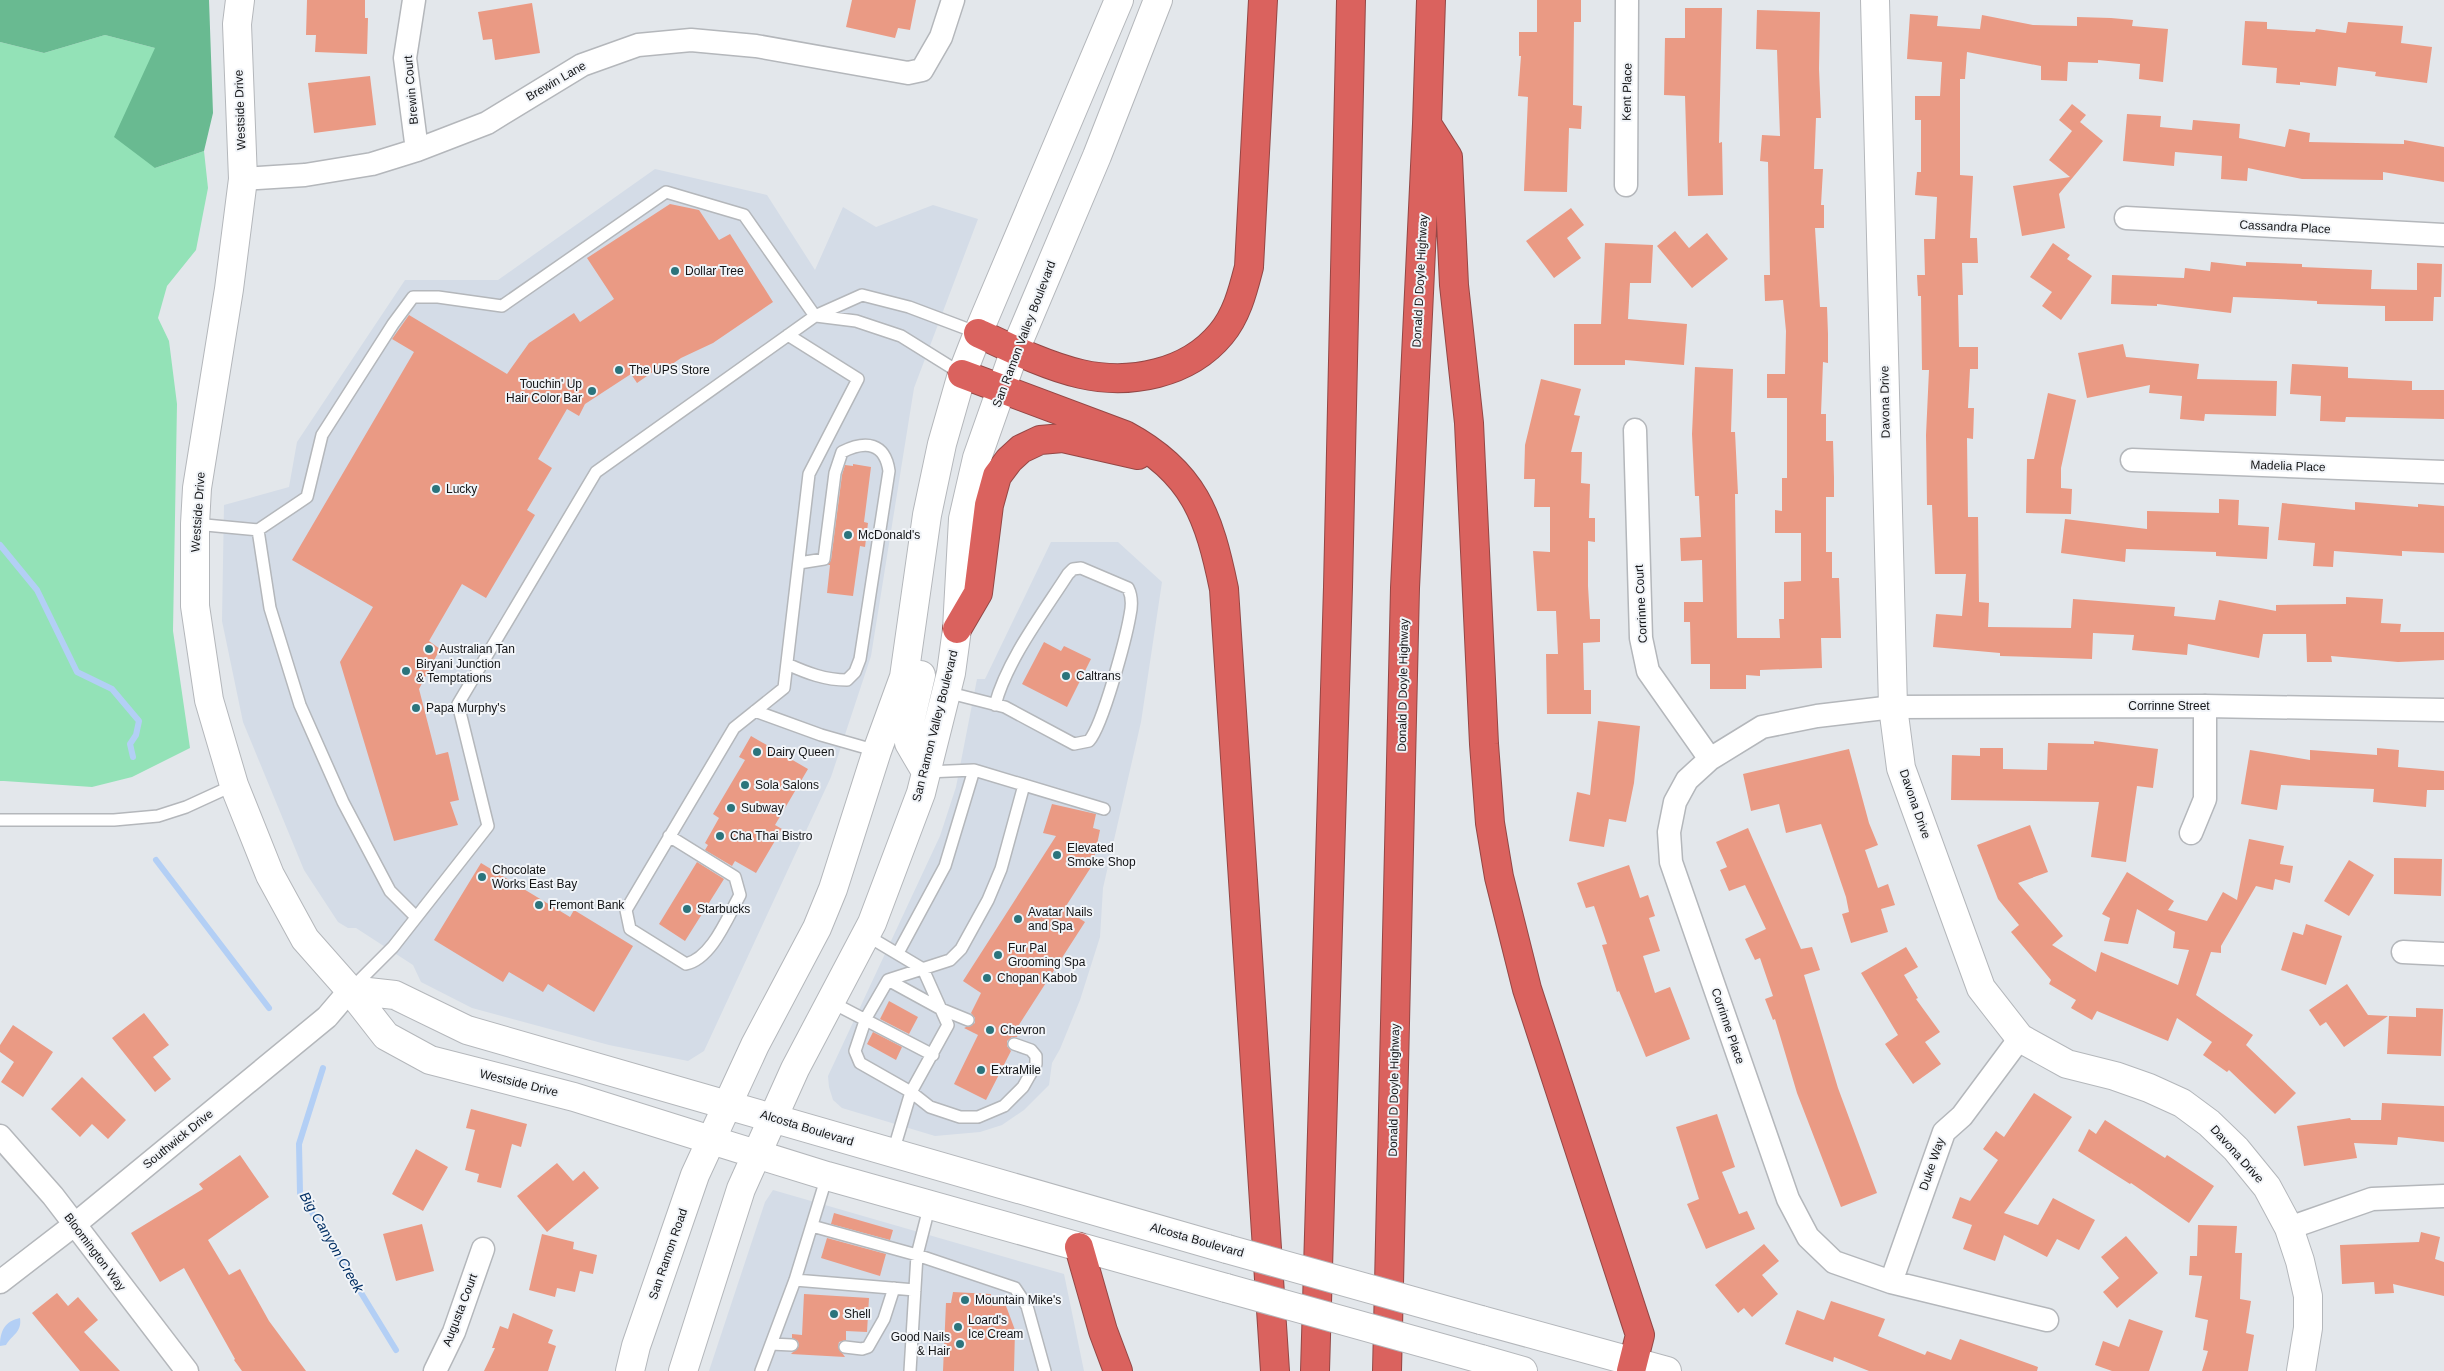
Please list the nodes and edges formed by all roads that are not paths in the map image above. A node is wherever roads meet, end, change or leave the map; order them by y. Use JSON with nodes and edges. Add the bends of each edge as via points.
{"nodes":[{"id":1,"x":240,"y":0,"type":"edge"},
{"id":2,"x":414,"y":0,"type":"edge"},
{"id":3,"x":953,"y":0,"type":"edge"},
{"id":4,"x":1119,"y":0,"type":"edge"},
{"id":5,"x":1158,"y":0,"type":"edge"},
{"id":6,"x":1262,"y":0,"type":"edge"},
{"id":7,"x":1351,"y":0,"type":"edge"},
{"id":8,"x":1431,"y":0,"type":"edge"},
{"id":9,"x":1627,"y":0,"type":"edge"},
{"id":10,"x":1875,"y":0,"type":"edge"},
{"id":11,"x":1427,"y":124,"type":"junction"},
{"id":12,"x":417,"y":150,"type":"junction"},
{"id":13,"x":243,"y":179,"type":"junction"},
{"id":14,"x":1626,"y":185,"type":"dead end"},
{"id":15,"x":2126,"y":218,"type":"dead end"},
{"id":16,"x":2444,"y":235,"type":"edge"},
{"id":17,"x":814,"y":316,"type":"junction"},
{"id":18,"x":978,"y":333,"type":"junction"},
{"id":19,"x":788,"y":335,"type":"junction"},
{"id":20,"x":1015,"y":350,"type":"junction"},
{"id":21,"x":962,"y":374,"type":"junction"},
{"id":22,"x":1002,"y":388,"type":"junction"},
{"id":23,"x":1635,"y":430,"type":"dead end"},
{"id":24,"x":2132,"y":460,"type":"dead end"},
{"id":25,"x":1164,"y":461,"type":"junction"},
{"id":26,"x":2444,"y":472,"type":"edge"},
{"id":27,"x":195,"y":524,"type":"junction"},
{"id":28,"x":258,"y":530,"type":"junction"},
{"id":29,"x":799,"y":563,"type":"junction"},
{"id":30,"x":912,"y":623,"type":"junction"},
{"id":31,"x":957,"y":629,"type":"junction"},
{"id":32,"x":787,"y":664,"type":"junction"},
{"id":33,"x":946,"y":692,"type":"junction"},
{"id":34,"x":995,"y":705,"type":"junction"},
{"id":35,"x":2205,"y":706,"type":"junction"},
{"id":36,"x":1893,"y":707,"type":"junction"},
{"id":37,"x":2444,"y":710,"type":"edge"},
{"id":38,"x":755,"y":711,"type":"junction"},
{"id":39,"x":877,"y":751,"type":"junction"},
{"id":40,"x":1710,"y":759,"type":"junction"},
{"id":41,"x":974,"y":770,"type":"junction"},
{"id":42,"x":926,"y":772,"type":"junction"},
{"id":43,"x":234,"y":785,"type":"junction"},
{"id":44,"x":1024,"y":786,"type":"junction"},
{"id":45,"x":1104,"y":809,"type":"dead end"},
{"id":46,"x":0,"y":820,"type":"edge"},
{"id":47,"x":2191,"y":833,"type":"dead end"},
{"id":48,"x":669,"y":836,"type":"junction"},
{"id":49,"x":416,"y":917,"type":"junction"},
{"id":50,"x":866,"y":935,"type":"junction"},
{"id":51,"x":2403,"y":952,"type":"dead end"},
{"id":52,"x":898,"y":953,"type":"junction"},
{"id":53,"x":2444,"y":954,"type":"edge"},
{"id":54,"x":924,"y":969,"type":"junction"},
{"id":55,"x":888,"y":980,"type":"junction"},
{"id":56,"x":350,"y":990,"type":"junction"},
{"id":57,"x":831,"y":1002,"type":"junction"},
{"id":58,"x":941,"y":1009,"type":"junction"},
{"id":59,"x":866,"y":1018,"type":"junction"},
{"id":60,"x":968,"y":1020,"type":"dead end"},
{"id":61,"x":2020,"y":1038,"type":"junction"},
{"id":62,"x":1014,"y":1044,"type":"dead end"},
{"id":63,"x":933,"y":1055,"type":"junction"},
{"id":64,"x":911,"y":1092,"type":"junction"},
{"id":65,"x":728,"y":1105,"type":"junction"},
{"id":66,"x":773,"y":1118,"type":"junction"},
{"id":67,"x":0,"y":1136,"type":"edge"},
{"id":68,"x":711,"y":1140,"type":"junction"},
{"id":69,"x":757,"y":1154,"type":"junction"},
{"id":70,"x":892,"y":1154,"type":"junction"},
{"id":71,"x":826,"y":1176,"type":"junction"},
{"id":72,"x":2444,"y":1196,"type":"edge"},
{"id":73,"x":930,"y":1204,"type":"junction"},
{"id":74,"x":74,"y":1225,"type":"junction"},
{"id":75,"x":812,"y":1226,"type":"junction"},
{"id":76,"x":2289,"y":1228,"type":"junction"},
{"id":77,"x":1079,"y":1246,"type":"junction"},
{"id":78,"x":483,"y":1249,"type":"dead end"},
{"id":79,"x":917,"y":1255,"type":"junction"},
{"id":80,"x":795,"y":1280,"type":"junction"},
{"id":81,"x":0,"y":1282,"type":"edge"},
{"id":82,"x":1891,"y":1282,"type":"junction"},
{"id":83,"x":894,"y":1288,"type":"junction"},
{"id":84,"x":915,"y":1290,"type":"junction"},
{"id":85,"x":2047,"y":1320,"type":"dead end"},
{"id":86,"x":771,"y":1344,"type":"junction"},
{"id":87,"x":792,"y":1345,"type":"dead end"},
{"id":88,"x":845,"y":1347,"type":"dead end"},
{"id":89,"x":1633,"y":1366,"type":"edge"},
{"id":90,"x":187,"y":1371,"type":"edge"},
{"id":91,"x":435,"y":1371,"type":"edge"},
{"id":92,"x":630,"y":1371,"type":"edge"},
{"id":93,"x":683,"y":1371,"type":"edge"},
{"id":94,"x":761,"y":1371,"type":"edge"},
{"id":95,"x":910,"y":1371,"type":"edge"},
{"id":96,"x":1045,"y":1371,"type":"edge"},
{"id":97,"x":1118,"y":1371,"type":"edge"},
{"id":98,"x":1275,"y":1371,"type":"edge"},
{"id":99,"x":1315,"y":1371,"type":"edge"},
{"id":100,"x":1387,"y":1371,"type":"edge"},
{"id":101,"x":1523,"y":1371,"type":"edge"},
{"id":102,"x":1667,"y":1371,"type":"edge"},
{"id":103,"x":2301,"y":1371,"type":"edge"}],
"edges":[{"from":1,"to":13,"type":"main road","name":"Westside Drive","via":[[236,24]]},
{"from":2,"to":12,"type":"street","name":"Brewin Court","via":[[406,58]]},
{"from":3,"to":12,"type":"street","name":"Brewin Lane","via":[[941,37],[922,70],[908,73],[756,46],[691,40],[638,45],[582,64],[487,123]]},
{"from":4,"to":18,"type":"main road"},
{"from":5,"to":20,"type":"main road","name":"San Ramon Valley Boulevard"},
{"from":6,"to":20,"type":"highway","via":[[1249,267],[1240,301],[1221,334],[1193,358],[1159,374],[1133,378],[1081,374]]},
{"from":7,"to":99,"type":"highway"},
{"from":8,"to":11,"type":"highway","name":"Donald D Doyle Highway"},
{"from":9,"to":14,"type":"street","name":"Kent Place"},
{"from":10,"to":36,"type":"main road","name":"Davona Drive"},
{"from":11,"to":89,"type":"highway","via":[[1448,157],[1454,285],[1469,423],[1490,823],[1499,877],[1527,989],[1640,1335]]},
{"from":11,"to":100,"type":"highway","name":"Donald D Doyle Highway","via":[[1406,588]]},
{"from":12,"to":13,"type":"street","name":"Brewin Lane","via":[[343,169]]},
{"from":13,"to":27,"type":"main road","name":"Westside Drive","via":[[197,488]]},
{"from":15,"to":16,"type":"street","name":"Cassandra Place"},
{"from":17,"to":18,"type":"lane","via":[[862,295],[909,307]]},
{"from":17,"to":19,"type":"lane"},
{"from":17,"to":21,"type":"lane","via":[[856,321],[901,336]]},
{"from":17,"to":28,"type":"lane","via":[[744,215],[666,192],[502,306],[414,297],[322,435],[307,497]]},
{"from":18,"to":20,"type":"highway"},
{"from":18,"to":21,"type":"main road"},
{"from":19,"to":29,"type":"lane","via":[[858,379],[809,474]]},
{"from":19,"to":49,"type":"lane","via":[[596,472],[458,704],[488,826]]},
{"from":20,"to":22,"type":"main road","name":"San Ramon Valley Boulevard"},
{"from":21,"to":22,"type":"highway"},
{"from":21,"to":30,"type":"main road","via":[[942,444],[927,515]]},
{"from":22,"to":25,"type":"highway","via":[[1125,435]]},
{"from":22,"to":31,"type":"main road","name":"San Ramon Valley Boulevard","via":[[978,458],[963,519]]},
{"from":23,"to":40,"type":"street","name":"Corrinne Court","via":[[1641,638],[1648,671]]},
{"from":24,"to":26,"type":"street","name":"Madelia Place"},
{"from":25,"to":31,"type":"highway","via":[[1063,438],[1040,440],[1021,450],[997,476],[989,505],[978,593]]},
{"from":25,"to":98,"type":"highway","via":[[1196,497],[1215,545],[1224,589]]},
{"from":27,"to":28,"type":"lane"},
{"from":27,"to":43,"type":"main road","name":"Westside Drive","via":[[195,606],[209,700]]},
{"from":28,"to":49,"type":"lane","via":[[270,608],[300,705],[343,802],[390,891]]},
{"from":29,"to":32,"type":"lane"},
{"from":29,"to":32,"type":"lane","via":[[824,559],[835,473],[842,452],[862,445],[880,450],[887,457],[889,471],[860,659],[855,672],[847,680],[836,680],[812,675]]},
{"from":30,"to":39,"type":"main road","via":[[904,677]]},
{"from":30,"to":42,"type":"main road","via":[[924,640],[926,652],[908,730],[909,742]]},
{"from":31,"to":33,"type":"main road","name":"San Ramon Valley Boulevard"},
{"from":32,"to":38,"type":"lane","via":[[784,688]]},
{"from":33,"to":34,"type":"lane"},
{"from":33,"to":42,"type":"main road","name":"San Ramon Valley Boulevard"},
{"from":34,"to":34,"type":"lane","via":[[1005,707],[1074,744],[1089,741],[1100,721],[1130,615],[1128,588],[1081,568],[1073,569],[1011,666]]},
{"from":35,"to":36,"type":"street","name":"Corrinne Street"},
{"from":35,"to":37,"type":"street","name":"Corrinne Street"},
{"from":35,"to":47,"type":"street","via":[[2205,799]]},
{"from":36,"to":40,"type":"street","name":"Corrinne Place","via":[[1817,716],[1762,727]]},
{"from":36,"to":61,"type":"main road","name":"Davona Drive","via":[[1901,768],[1981,988]]},
{"from":38,"to":39,"type":"lane"},
{"from":38,"to":48,"type":"lane","via":[[734,728]]},
{"from":39,"to":65,"type":"main road","via":[[818,928],[755,1046]]},
{"from":40,"to":82,"type":"street","name":"Corrinne Place","via":[[1687,780],[1676,802],[1669,832],[1671,862],[1788,1199],[1808,1237],[1834,1262]]},
{"from":41,"to":42,"type":"lane"},
{"from":41,"to":44,"type":"lane"},
{"from":41,"to":52,"type":"lane","via":[[945,866]]},
{"from":42,"to":50,"type":"main road","name":"San Ramon Valley Boulevard","via":[[921,793]]},
{"from":43,"to":46,"type":"lane","via":[[158,816],[105,820]]},
{"from":43,"to":56,"type":"main road","name":"Westside Drive","via":[[270,875],[305,939]]},
{"from":44,"to":45,"type":"lane"},
{"from":44,"to":54,"type":"lane","via":[[1001,869],[972,931],[950,960]]},
{"from":48,"to":48,"type":"lane","via":[[626,910],[630,929],[686,964],[697,962],[707,953],[740,895],[736,877]]},
{"from":49,"to":56,"type":"lane","via":[[393,947]]},
{"from":50,"to":52,"type":"lane"},
{"from":50,"to":57,"type":"main road","name":"San Ramon Valley Boulevard"},
{"from":51,"to":53,"type":"street"},
{"from":52,"to":54,"type":"lane"},
{"from":54,"to":55,"type":"lane"},
{"from":54,"to":58,"type":"lane"},
{"from":55,"to":58,"type":"lane"},
{"from":55,"to":59,"type":"lane"},
{"from":56,"to":65,"type":"main road","via":[[395,995],[467,1030]]},
{"from":56,"to":68,"type":"main road","name":"Westside Drive","via":[[386,1036],[430,1060],[574,1097]]},
{"from":56,"to":74,"type":"street","name":"Southwick Drive","via":[[327,1017]]},
{"from":57,"to":59,"type":"lane"},
{"from":57,"to":66,"type":"main road","name":"San Ramon Valley Boulevard"},
{"from":58,"to":60,"type":"lane"},
{"from":58,"to":63,"type":"lane","via":[[948,1025]]},
{"from":59,"to":63,"type":"lane"},
{"from":59,"to":64,"type":"lane","via":[[855,1051],[860,1063]]},
{"from":61,"to":76,"type":"main road","name":"Davona Drive","via":[[2067,1064],[2115,1076],[2182,1103],[2209,1123],[2236,1150],[2267,1187]]},
{"from":61,"to":82,"type":"street","name":"Duke Way","via":[[1962,1116],[1944,1132]]},
{"from":62,"to":64,"type":"lane","via":[[1031,1050],[1036,1056],[1036,1064],[1015,1097],[992,1113],[978,1118],[946,1114],[930,1107]]},
{"from":63,"to":64,"type":"lane"},
{"from":64,"to":70,"type":"lane"},
{"from":65,"to":66,"type":"main road","name":"Alcosta Boulevard"},
{"from":65,"to":68,"type":"main road"},
{"from":66,"to":69,"type":"main road","name":"San Ramon Valley Boulevard"},
{"from":66,"to":70,"type":"main road","name":"Alcosta Boulevard"},
{"from":67,"to":74,"type":"street","name":"Bloomington Way"},
{"from":68,"to":69,"type":"main road"},
{"from":68,"to":92,"type":"main road","name":"San Ramon Road","via":[[695,1175]]},
{"from":69,"to":71,"type":"main road"},
{"from":69,"to":93,"type":"main road","via":[[741,1189]]},
{"from":70,"to":89,"type":"main road","name":"Alcosta Boulevard","bridge":true},
{"from":71,"to":73,"type":"main road"},
{"from":71,"to":75,"type":"lane"},
{"from":72,"to":76,"type":"street","via":[[2372,1199]]},
{"from":73,"to":77,"type":"main road"},
{"from":73,"to":79,"type":"lane"},
{"from":74,"to":81,"type":"street","name":"Southwick Drive"},
{"from":74,"to":90,"type":"street","name":"Bloomington Way"},
{"from":75,"to":79,"type":"lane"},
{"from":75,"to":80,"type":"lane"},
{"from":76,"to":103,"type":"main road","name":"Davona Drive","via":[[2308,1296],[2308,1328]]},
{"from":77,"to":97,"type":"highway"},
{"from":77,"to":101,"type":"main road","bridge":true},
{"from":78,"to":91,"type":"street","name":"Augusta Court","via":[[454,1332]]},
{"from":79,"to":84,"type":"lane"},
{"from":79,"to":96,"type":"lane","via":[[1015,1288],[1027,1306]]},
{"from":80,"to":83,"type":"lane"},
{"from":80,"to":86,"type":"lane"},
{"from":82,"to":85,"type":"street","name":"Corrinne Place"},
{"from":83,"to":84,"type":"lane"},
{"from":83,"to":88,"type":"lane","via":[[884,1319],[868,1347]]},
{"from":84,"to":95,"type":"lane"},
{"from":86,"to":87,"type":"lane"},
{"from":86,"to":94,"type":"lane"},
{"from":89,"to":102,"type":"main road","name":"Alcosta Boulevard"}]}
